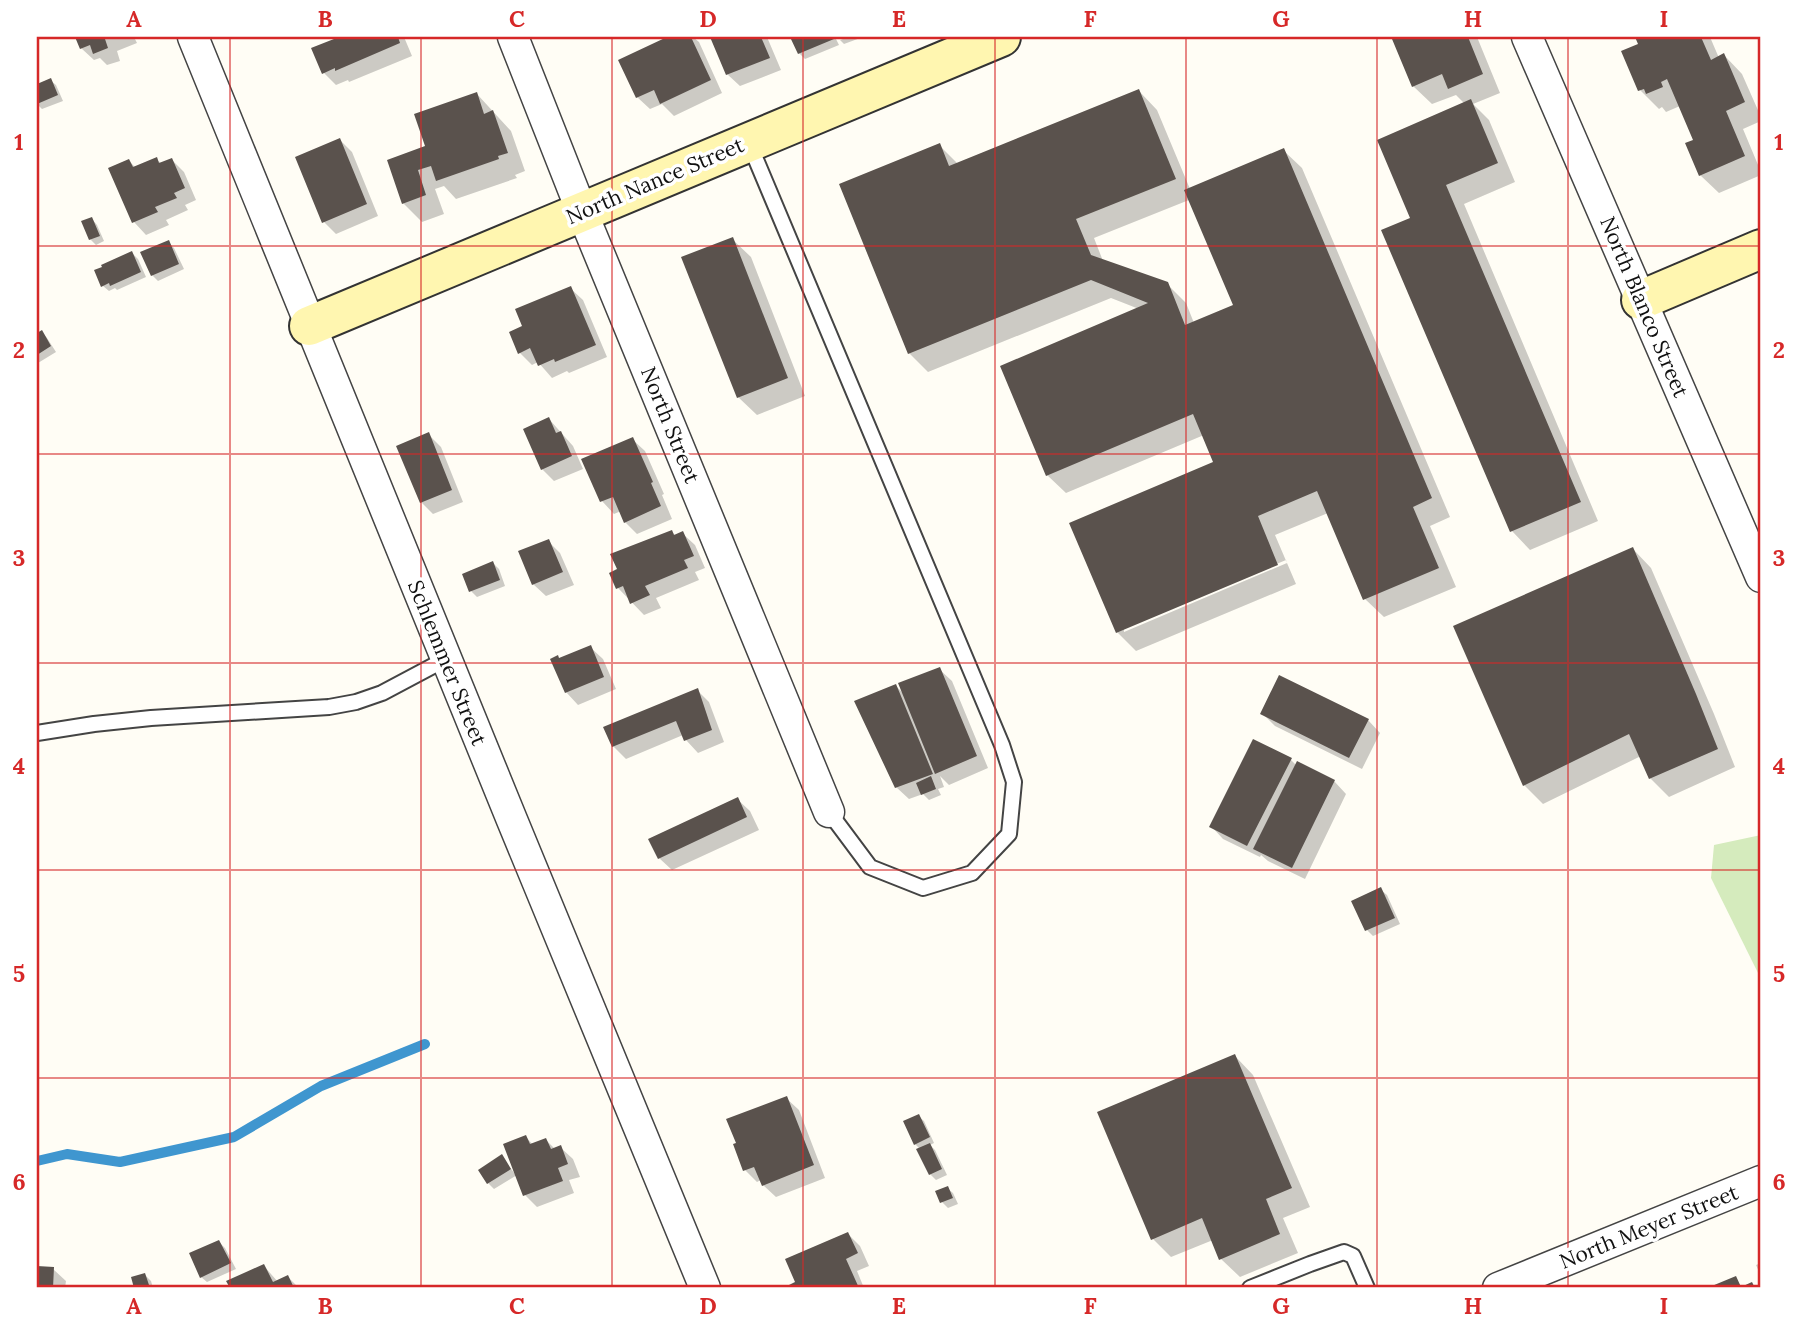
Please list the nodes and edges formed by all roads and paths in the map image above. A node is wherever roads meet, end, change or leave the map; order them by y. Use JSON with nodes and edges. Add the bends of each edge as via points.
{"nodes":[{"id":1,"x":192,"y":37,"type":"edge"},
{"id":2,"x":513,"y":37,"type":"edge"},
{"id":3,"x":1001,"y":37,"type":"edge"},
{"id":4,"x":1527,"y":37,"type":"edge"},
{"id":5,"x":749,"y":142,"type":"junction"},
{"id":6,"x":582,"y":212,"type":"junction"},
{"id":7,"x":1761,"y":249,"type":"edge"},
{"id":8,"x":1641,"y":300,"type":"junction"},
{"id":9,"x":309,"y":326,"type":"junction"},
{"id":10,"x":1761,"y":577,"type":"edge"},
{"id":11,"x":446,"y":659,"type":"junction"},
{"id":12,"x":37,"y":733,"type":"edge"},
{"id":13,"x":829,"y":812,"type":"joint"},
{"id":14,"x":1761,"y":1181,"type":"edge"},
{"id":15,"x":705,"y":1288,"type":"edge"},
{"id":16,"x":1250,"y":1288,"type":"edge"},
{"id":17,"x":1367,"y":1288,"type":"edge"},
{"id":18,"x":1498,"y":1288,"type":"edge"}],
"edges":[{"from":1,"to":9,"type":"street","name":"Schlemmer Street"},
{"from":2,"to":6,"type":"street","name":"North Street"},
{"from":3,"to":5,"type":"street","name":"North Nance Street"},
{"from":4,"to":8,"type":"street","name":"North Blanco Street"},
{"from":5,"to":6,"type":"street","name":"North Nance Street"},
{"from":5,"to":13,"type":"lane","via":[[1014,782],[1009,834],[972,873],[923,888],[870,867]]},
{"from":6,"to":9,"type":"street","name":"North Nance Street"},
{"from":6,"to":13,"type":"street","name":"North Street"},
{"from":7,"to":8,"type":"street"},
{"from":8,"to":10,"type":"street","name":"North Blanco Street"},
{"from":9,"to":11,"type":"street","name":"Schlemmer Street"},
{"from":11,"to":12,"type":"lane","via":[[382,693],[343,705],[151,718]]},
{"from":11,"to":15,"type":"street","name":"Schlemmer Street"},
{"from":14,"to":18,"type":"street","name":"North Meyer Street"},
{"from":16,"to":17,"type":"lane","via":[[1345,1252],[1353,1256]]}]}
